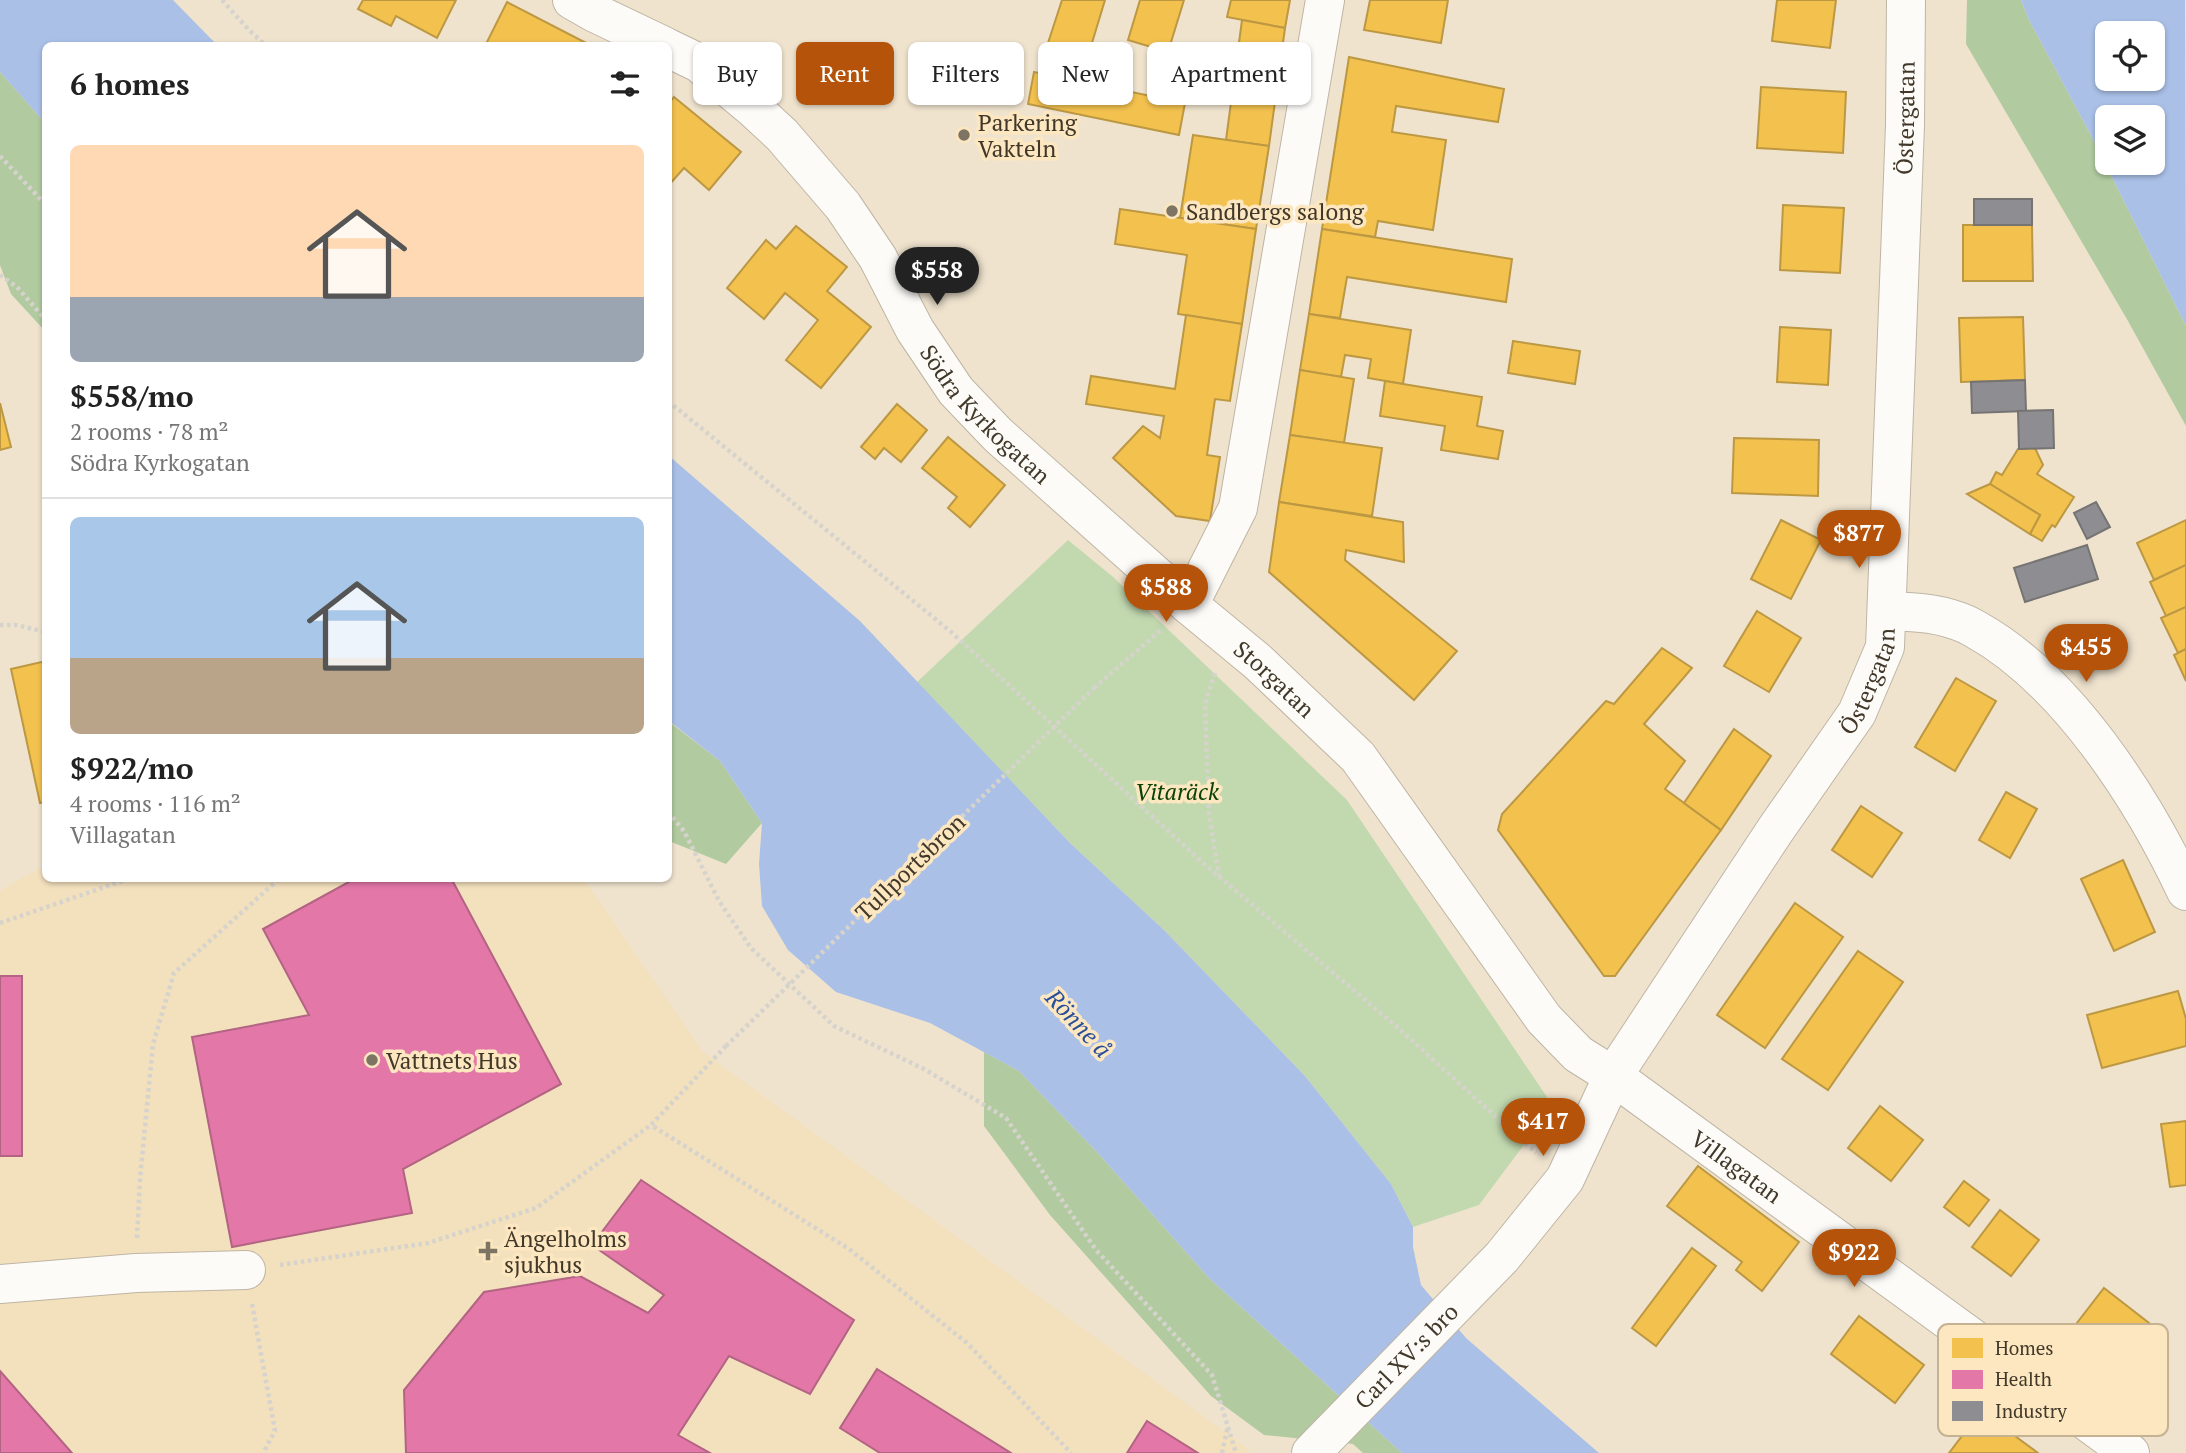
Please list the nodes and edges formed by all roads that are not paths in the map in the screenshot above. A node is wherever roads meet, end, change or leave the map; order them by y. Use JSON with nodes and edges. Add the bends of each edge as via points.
{"nodes":[{"id":1,"x":572,"y":0,"type":"edge"},
{"id":2,"x":1325,"y":0,"type":"edge"},
{"id":3,"x":1906,"y":0,"type":"edge"},
{"id":4,"x":656,"y":42,"type":"edge"},
{"id":5,"x":672,"y":50,"type":"edge"},
{"id":6,"x":1189,"y":605,"type":"junction"},
{"id":7,"x":1887,"y":612,"type":"junction"},
{"id":8,"x":2186,"y":891,"type":"edge"},
{"id":9,"x":1613,"y":1076,"type":"junction"},
{"id":10,"x":1502,"y":1257,"type":"joint"},
{"id":11,"x":246,"y":1270,"type":"road end"},
{"id":12,"x":0,"y":1284,"type":"edge"},
{"id":13,"x":1953,"y":1324,"type":"edge"},
{"id":14,"x":2107,"y":1436,"type":"edge"},
{"id":15,"x":1311,"y":1453,"type":"edge"},
{"id":16,"x":2130,"y":1453,"type":"edge"}],
"edges":[{"from":1,"to":4,"type":"street","name":"Södra Kyrkogatan"},
{"from":2,"to":6,"type":"street","via":[[1238,508]]},
{"from":3,"to":7,"type":"street","name":"Östergatan"},
{"from":5,"to":6,"type":"street","name":"Södra Kyrkogatan","via":[[699,63],[755,110],[843,206],[878,258],[915,330],[956,391],[981,418]]},
{"from":6,"to":9,"type":"street","name":"Storgatan","via":[[1258,662],[1358,757],[1544,1019],[1578,1054]]},
{"from":7,"to":8,"type":"street","via":[[1931,614],[1975,629],[2041,679],[2109,759],[2141,806]]},
{"from":7,"to":9,"type":"street","name":"Östergatan","via":[[1885,646],[1857,713]]},
{"from":9,"to":10,"type":"street","name":"Östergatan","via":[[1566,1179]]},
{"from":9,"to":13,"type":"street","name":"Villagatan"},
{"from":10,"to":15,"type":"street","name":"Carl XV:s bro"},
{"from":11,"to":12,"type":"street"},
{"from":14,"to":16,"type":"street","name":"Villagatan"}]}
